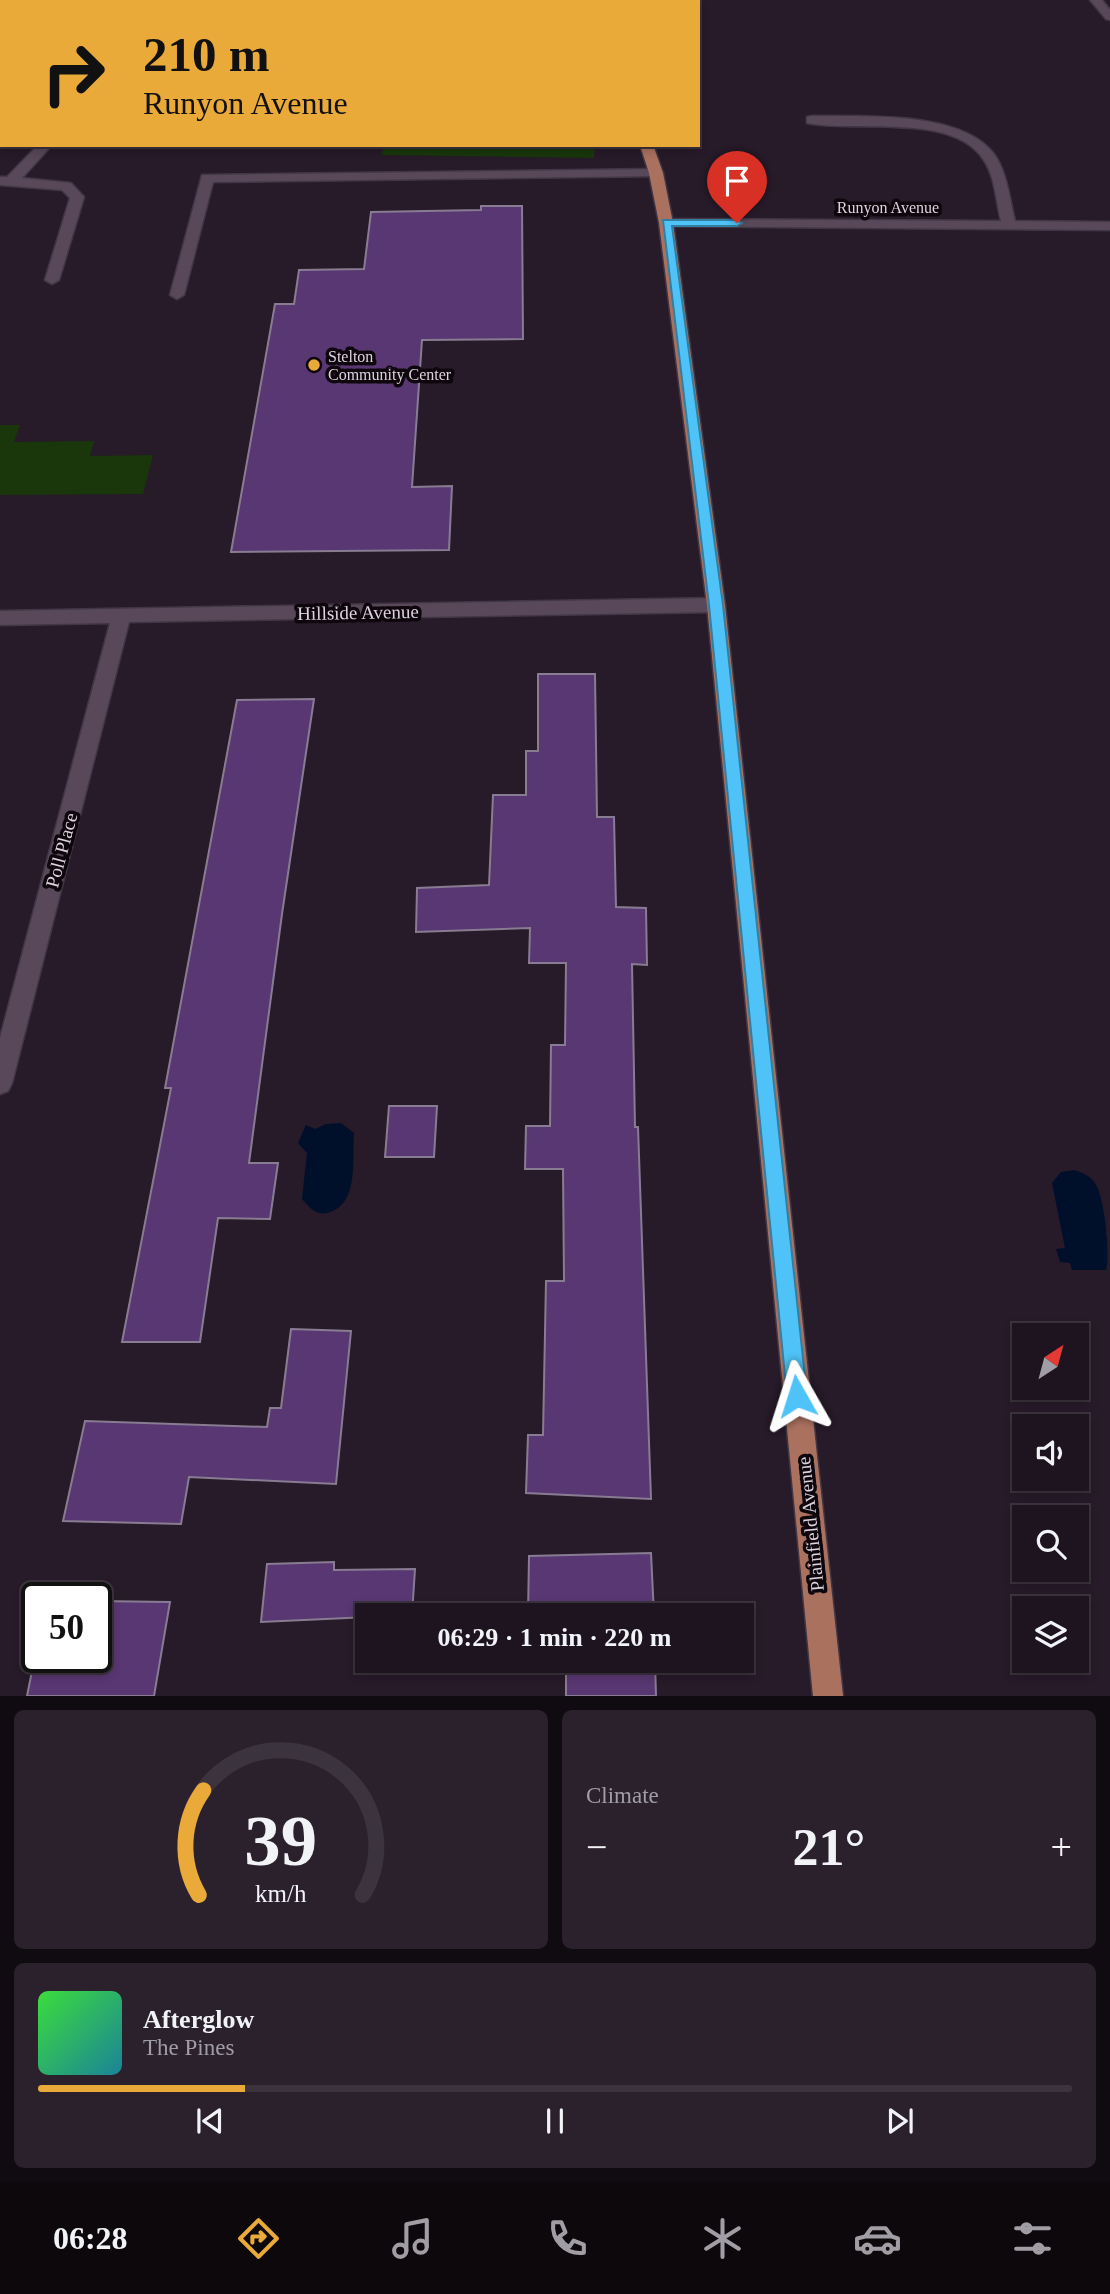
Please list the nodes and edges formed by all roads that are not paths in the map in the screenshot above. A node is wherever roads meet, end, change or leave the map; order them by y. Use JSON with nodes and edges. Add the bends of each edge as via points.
{"nodes":[{"id":1,"x":1102,"y":4,"type":"edge"},
{"id":2,"x":1110,"y":17,"type":"edge"},
{"id":3,"x":812,"y":120,"type":"dead end"},
{"id":4,"x":44,"y":147,"type":"edge"},
{"id":5,"x":647,"y":147,"type":"edge"},
{"id":6,"x":656,"y":173,"type":"junction"},
{"id":7,"x":5,"y":181,"type":"edge"},
{"id":8,"x":667,"y":223,"type":"junction"},
{"id":9,"x":1009,"y":225,"type":"junction"},
{"id":10,"x":1110,"y":226,"type":"edge"},
{"id":11,"x":52,"y":280,"type":"dead end"},
{"id":12,"x":177,"y":295,"type":"dead end"},
{"id":13,"x":716,"y":605,"type":"junction"},
{"id":14,"x":121,"y":617,"type":"junction"},
{"id":15,"x":0,"y":618,"type":"edge"},
{"id":16,"x":0,"y":1083,"type":"edge"},
{"id":17,"x":828,"y":1696,"type":"edge"}],
"edges":[{"from":1,"to":2,"type":"street"},
{"from":3,"to":9,"type":"street","via":[[915,125],[965,137],[988,155]]},
{"from":4,"to":7,"type":"street"},
{"from":5,"to":6,"type":"main road","name":"Plainfield Avenue"},
{"from":6,"to":8,"type":"main road","name":"Plainfield Avenue"},
{"from":6,"to":12,"type":"street","via":[[206,178]]},
{"from":7,"to":11,"type":"street","via":[[66,186],[77,197]]},
{"from":8,"to":9,"type":"street","name":"Runyon Avenue"},
{"from":8,"to":13,"type":"main road","name":"Plainfield Avenue"},
{"from":9,"to":10,"type":"street","name":"Runyon Avenue"},
{"from":13,"to":14,"type":"street","name":"Hillside Avenue"},
{"from":13,"to":17,"type":"main road","name":"Plainfield Avenue"},
{"from":14,"to":15,"type":"street","name":"Hillside Avenue"},
{"from":14,"to":16,"type":"street","name":"Poll Place"}]}
